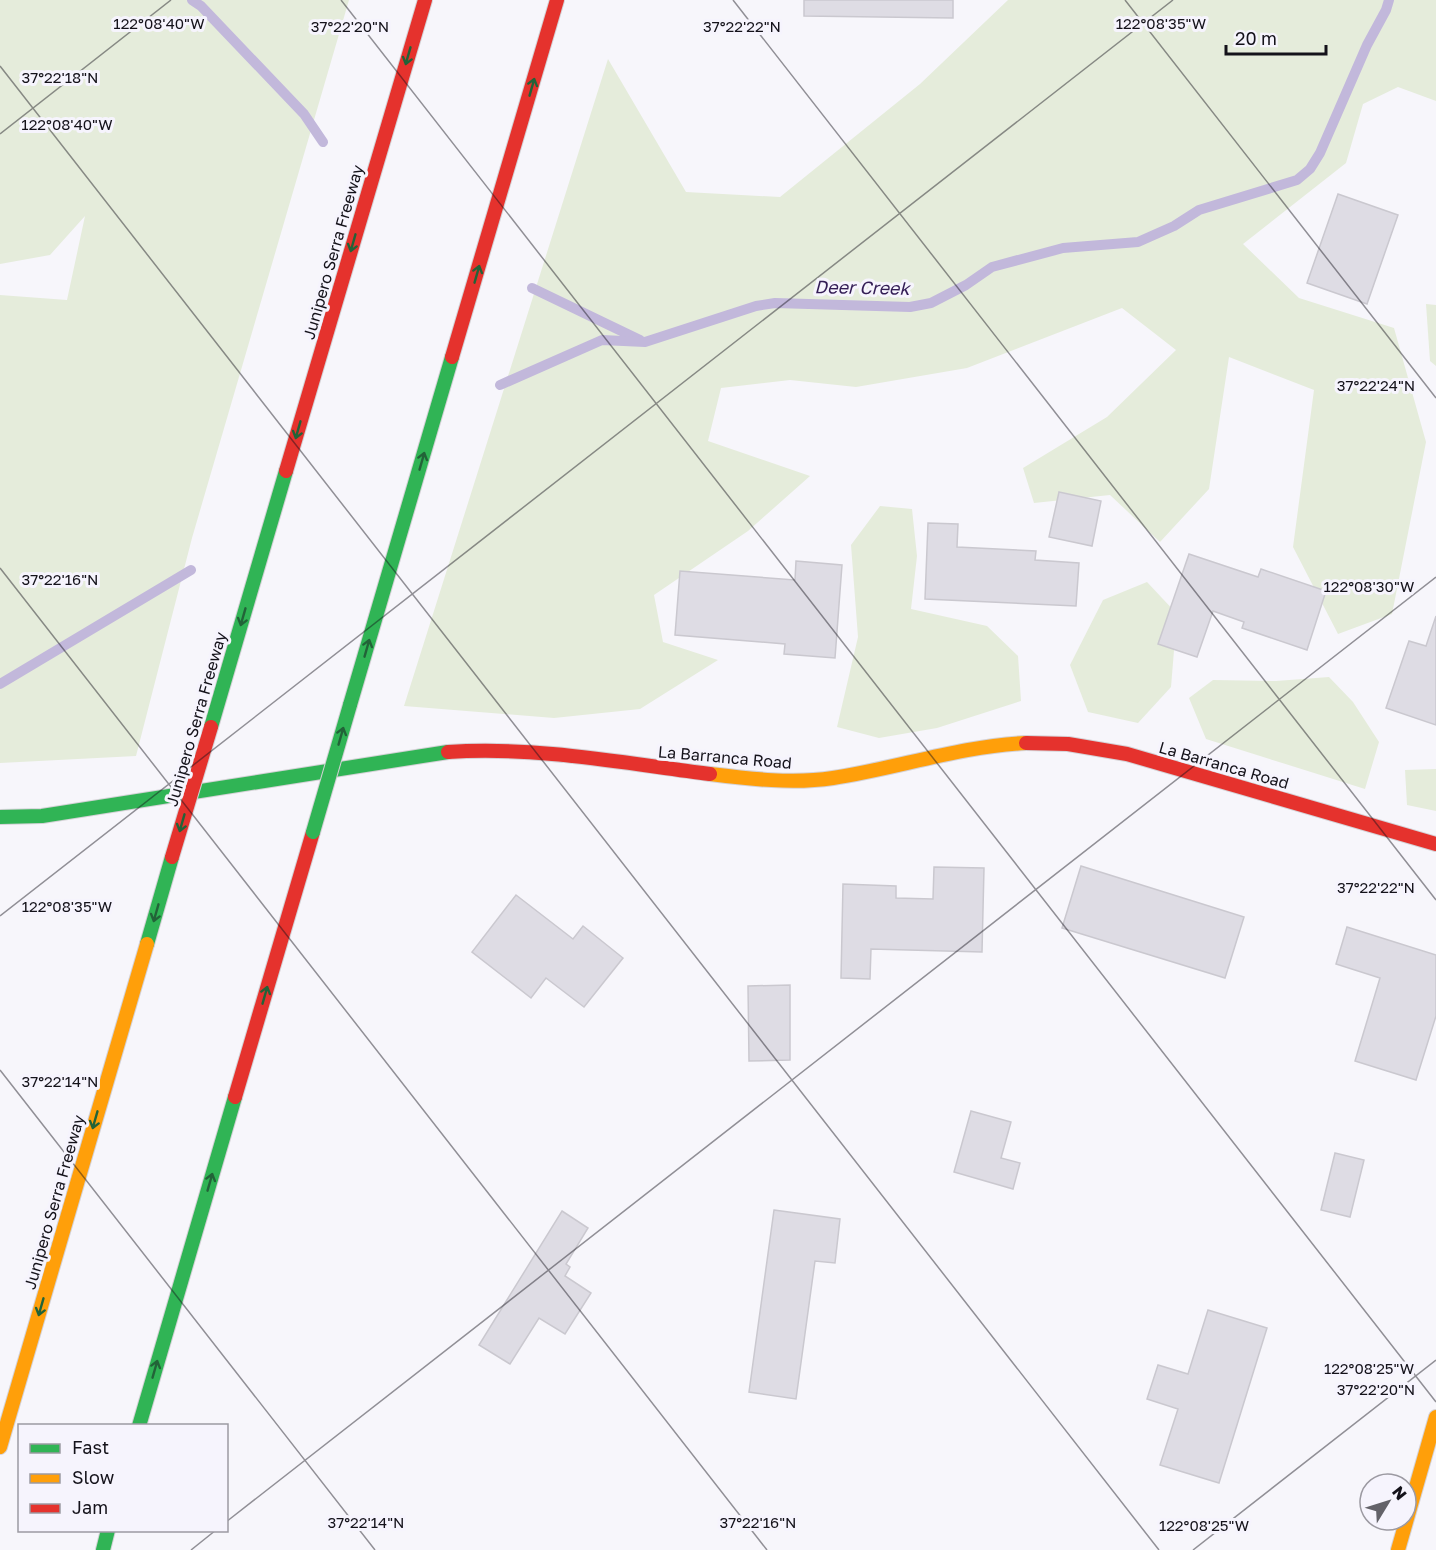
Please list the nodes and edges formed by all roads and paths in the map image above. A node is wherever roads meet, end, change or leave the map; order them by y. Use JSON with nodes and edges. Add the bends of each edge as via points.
{"nodes":[{"id":1,"x":425,"y":0,"type":"edge"},
{"id":2,"x":557,"y":0,"type":"edge"},
{"id":3,"x":0,"y":817,"type":"edge"},
{"id":4,"x":1436,"y":844,"type":"edge"},
{"id":5,"x":1436,"y":1417,"type":"edge"},
{"id":6,"x":139,"y":1424,"type":"edge"},
{"id":7,"x":0,"y":1447,"type":"edge"},
{"id":8,"x":108,"y":1532,"type":"edge"},
{"id":9,"x":103,"y":1550,"type":"edge"},
{"id":10,"x":1398,"y":1550,"type":"edge"}],
"edges":[{"from":1,"to":7,"type":"main road","name":"Junipero Serra Freeway","one_way":true,"bridge":true},
{"from":6,"to":2,"type":"main road","one_way":true,"bridge":true},
{"from":3,"to":4,"type":"main road","name":"La Barranca Road","via":[[42,816],[435,753],[526,751],[789,781],[832,778],[996,744],[1040,742],[1127,754]]},
{"from":5,"to":10,"type":"main road"},
{"from":8,"to":9,"type":"main road"}]}
